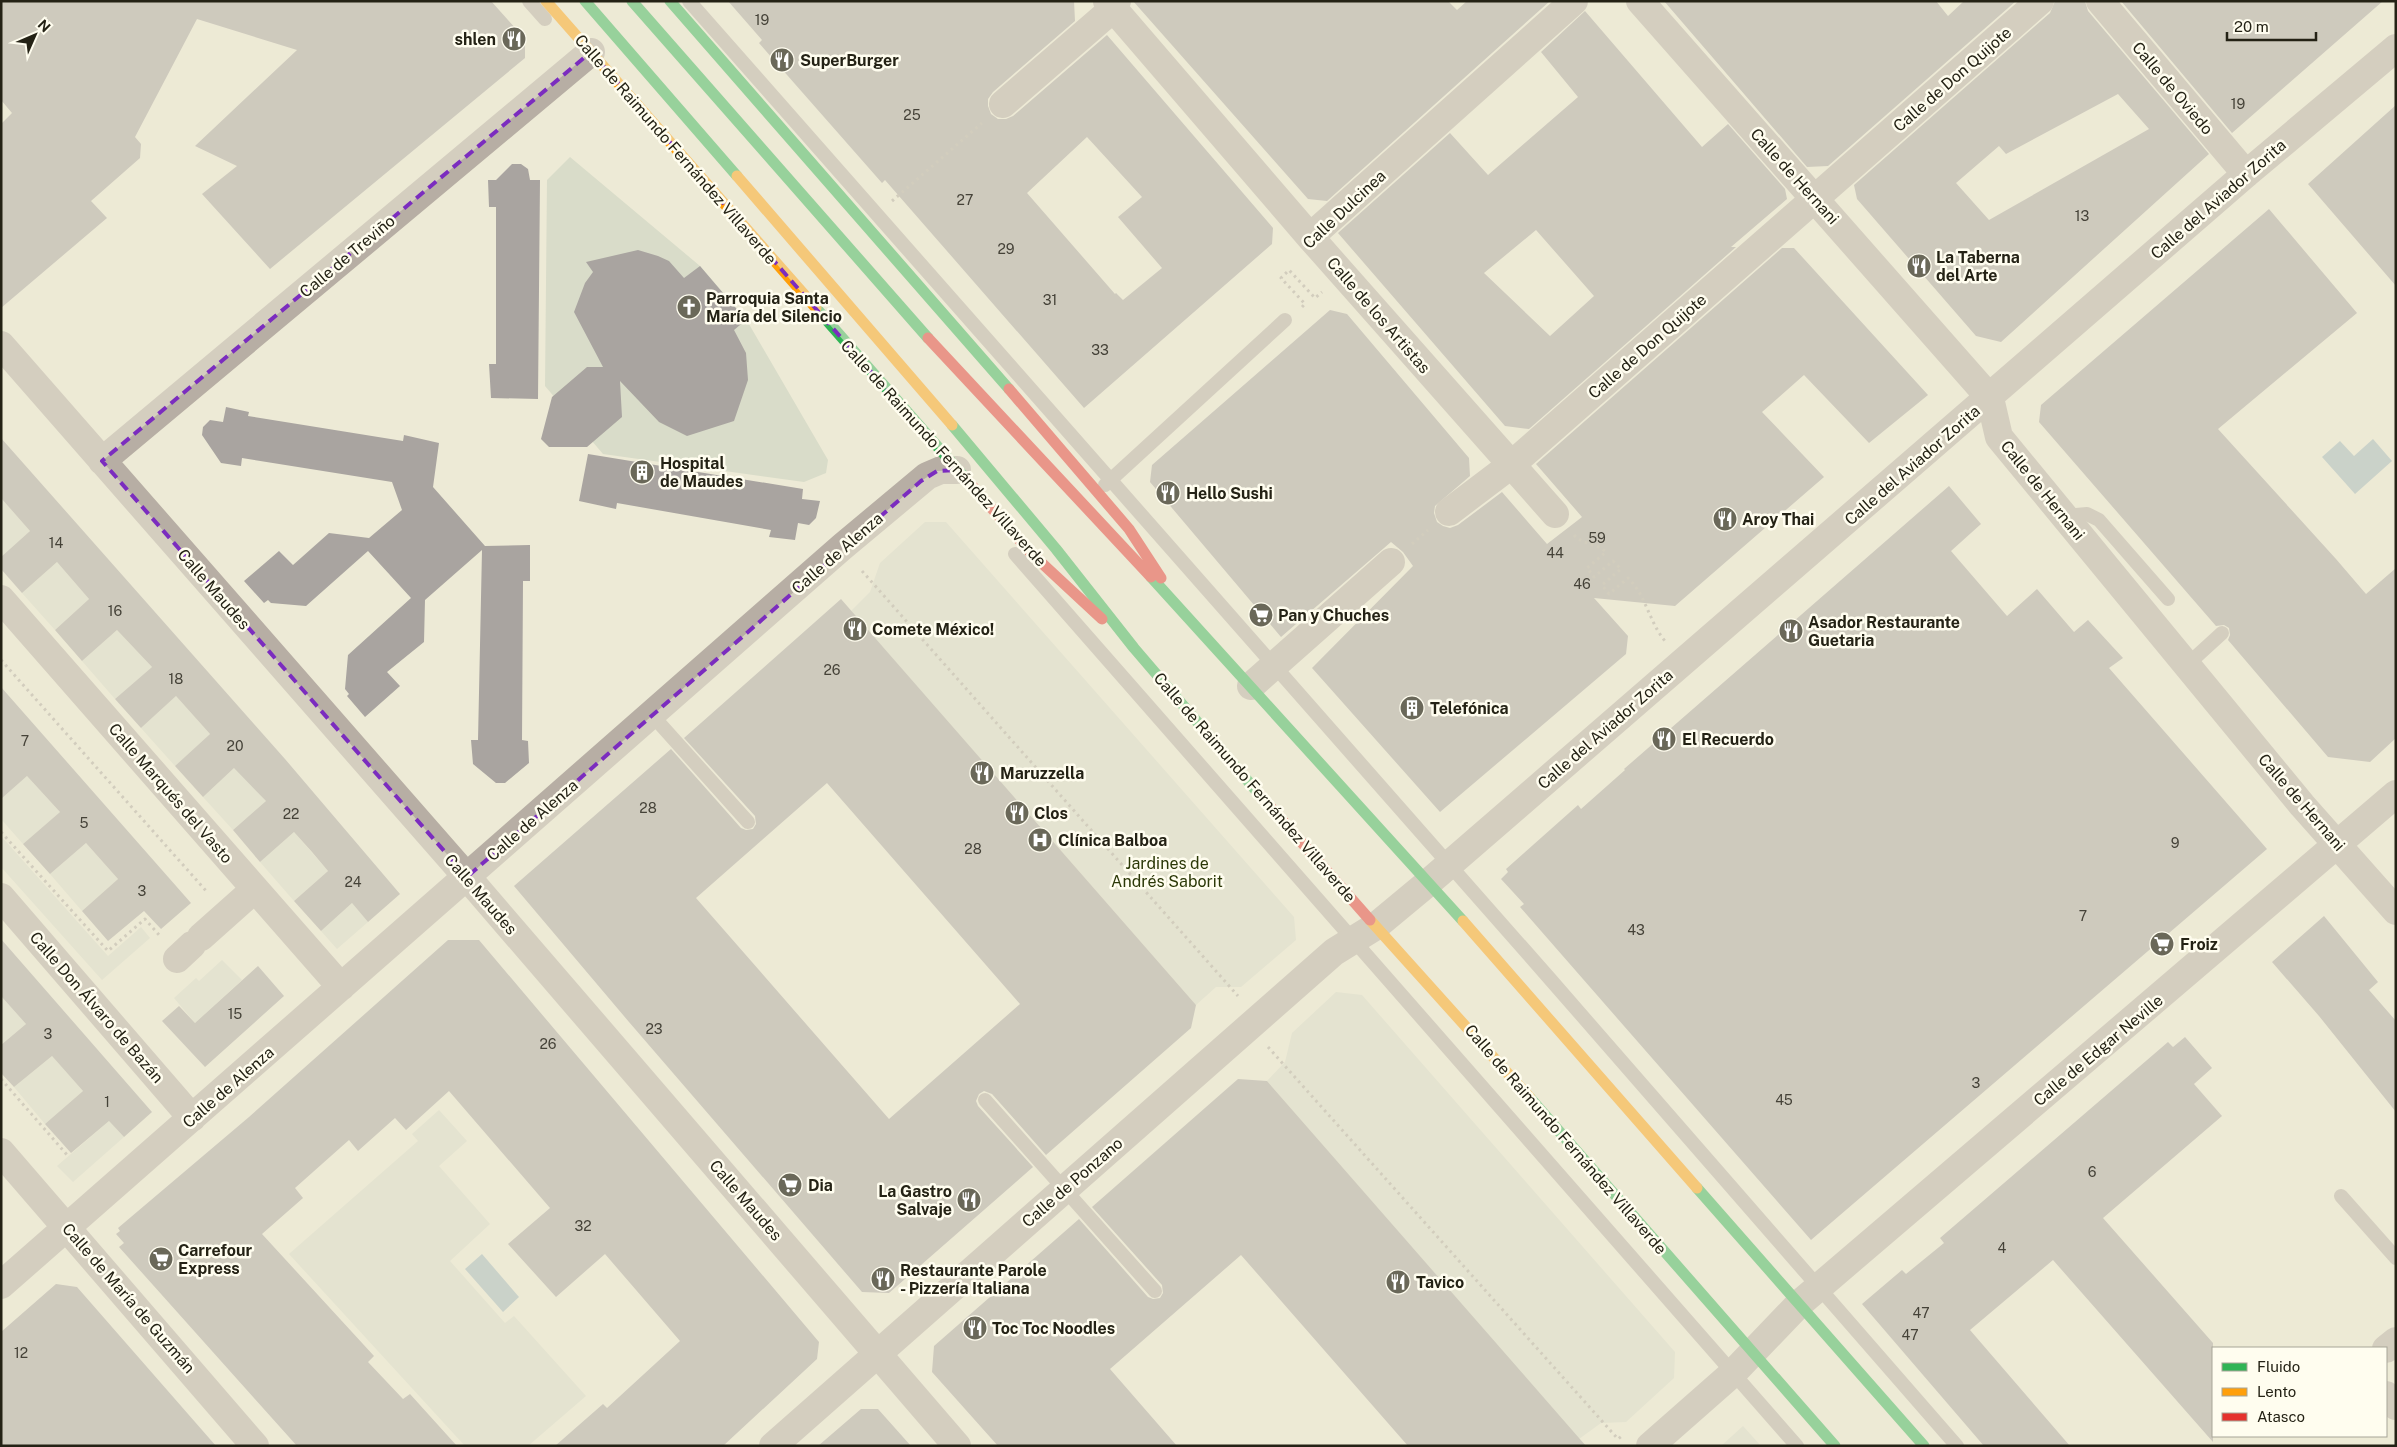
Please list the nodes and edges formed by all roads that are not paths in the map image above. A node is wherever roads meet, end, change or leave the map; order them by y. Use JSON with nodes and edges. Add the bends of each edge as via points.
{"nodes":[{"id":1,"x":529,"y":1,"type":"edge"},
{"id":2,"x":546,"y":1,"type":"edge"},
{"id":3,"x":585,"y":1,"type":"edge"},
{"id":4,"x":632,"y":1,"type":"edge"},
{"id":5,"x":670,"y":1,"type":"edge"},
{"id":6,"x":689,"y":1,"type":"edge"},
{"id":7,"x":1574,"y":1,"type":"edge"},
{"id":8,"x":1640,"y":1,"type":"edge"},
{"id":9,"x":2040,"y":1,"type":"edge"},
{"id":10,"x":2100,"y":1,"type":"edge"},
{"id":11,"x":1112,"y":3,"type":"edge"},
{"id":12,"x":2396,"y":48,"type":"edge"},
{"id":13,"x":586,"y":56,"type":"junction"},
{"id":14,"x":1003,"y":104,"type":"dead end"},
{"id":15,"x":2246,"y":174,"type":"junction"},
{"id":16,"x":1816,"y":199,"type":"junction"},
{"id":17,"x":1310,"y":237,"type":"junction"},
{"id":18,"x":1285,"y":320,"type":"road end"},
{"id":19,"x":1,"y":345,"type":"edge"},
{"id":20,"x":1990,"y":398,"type":"junction"},
{"id":21,"x":102,"y":461,"type":"junction"},
{"id":22,"x":1511,"y":465,"type":"junction"},
{"id":23,"x":949,"y":470,"type":"junction"},
{"id":24,"x":1111,"y":479,"type":"junction"},
{"id":25,"x":1098,"y":491,"type":"junction"},
{"id":26,"x":1449,"y":512,"type":"road end"},
{"id":27,"x":1555,"y":514,"type":"dead end"},
{"id":28,"x":2065,"y":516,"type":"junction"},
{"id":29,"x":1391,"y":562,"type":"road end"},
{"id":30,"x":1,"y":599,"type":"edge"},
{"id":31,"x":2168,"y":599,"type":"dead end"},
{"id":32,"x":1181,"y":609,"type":"junction"},
{"id":33,"x":2222,"y":633,"type":"dead end"},
{"id":34,"x":1134,"y":648,"type":"junction"},
{"id":35,"x":1274,"y":665,"type":"junction"},
{"id":36,"x":2187,"y":665,"type":"junction"},
{"id":37,"x":1251,"y":686,"type":"junction"},
{"id":38,"x":652,"y":715,"type":"junction"},
{"id":39,"x":2396,"y":794,"type":"edge"},
{"id":40,"x":748,"y":822,"type":"dead end"},
{"id":41,"x":2338,"y":845,"type":"junction"},
{"id":42,"x":1449,"y":864,"type":"junction"},
{"id":43,"x":467,"y":878,"type":"junction"},
{"id":44,"x":1429,"y":882,"type":"junction"},
{"id":45,"x":255,"y":889,"type":"junction"},
{"id":46,"x":1,"y":897,"type":"edge"},
{"id":47,"x":2396,"y":911,"type":"edge"},
{"id":48,"x":1376,"y":926,"type":"junction"},
{"id":49,"x":1353,"y":939,"type":"junction"},
{"id":50,"x":190,"y":947,"type":"dead end"},
{"id":51,"x":341,"y":987,"type":"junction"},
{"id":52,"x":985,"y":1100,"type":"dead end"},
{"id":53,"x":192,"y":1118,"type":"junction"},
{"id":54,"x":1,"y":1152,"type":"edge"},
{"id":55,"x":1064,"y":1189,"type":"junction"},
{"id":56,"x":2342,"y":1196,"type":"dead end"},
{"id":57,"x":68,"y":1227,"type":"junction"},
{"id":58,"x":2396,"y":1258,"type":"edge"},
{"id":59,"x":1,"y":1285,"type":"edge"},
{"id":60,"x":1155,"y":1291,"type":"dead end"},
{"id":61,"x":1809,"y":1296,"type":"junction"},
{"id":62,"x":1754,"y":1353,"type":"junction"},
{"id":63,"x":879,"y":1354,"type":"junction"},
{"id":64,"x":1733,"y":1373,"type":"junction"},
{"id":65,"x":2387,"y":1396,"type":"edge"},
{"id":66,"x":2396,"y":1406,"type":"edge"},
{"id":67,"x":255,"y":1446,"type":"edge"},
{"id":68,"x":773,"y":1446,"type":"edge"},
{"id":69,"x":957,"y":1446,"type":"edge"},
{"id":70,"x":1650,"y":1446,"type":"edge"},
{"id":71,"x":1797,"y":1446,"type":"edge"},
{"id":72,"x":1835,"y":1446,"type":"edge"},
{"id":73,"x":1924,"y":1446,"type":"edge"},
{"id":74,"x":1957,"y":1446,"type":"edge"}],
"edges":[{"from":1,"to":13,"type":"lane"},
{"from":2,"to":13,"type":"main road","name":"Calle de Raimundo Fernández Villaverde"},
{"from":3,"to":34,"type":"main road","name":"Calle de Raimundo Fernández Villaverde","via":[[879,339],[1056,549]]},
{"from":4,"to":32,"type":"main road","via":[[961,376]]},
{"from":5,"to":25,"type":"main road"},
{"from":6,"to":24,"type":"lane"},
{"from":7,"to":17,"type":"street","name":"Calle Dulcinea"},
{"from":8,"to":16,"type":"street","name":"Calle de Hernani"},
{"from":9,"to":16,"type":"street","name":"Calle de Don Quijote"},
{"from":10,"to":15,"type":"street","name":"Calle de Oviedo"},
{"from":11,"to":14,"type":"street"},
{"from":11,"to":17,"type":"street","name":"Calle de los Artistas"},
{"from":12,"to":15,"type":"street","name":"Calle del Aviador Zorita"},
{"from":13,"to":21,"type":"street","name":"Calle de Treviño"},
{"from":13,"to":23,"type":"lane"},
{"from":15,"to":20,"type":"street","name":"Calle del Aviador Zorita"},
{"from":16,"to":20,"type":"street","name":"Calle de Hernani"},
{"from":16,"to":22,"type":"street","name":"Calle de Don Quijote"},
{"from":17,"to":22,"type":"street","name":"Calle de los Artistas"},
{"from":18,"to":24,"type":"lane"},
{"from":19,"to":21,"type":"street","name":"Calle Maudes"},
{"from":20,"to":28,"type":"street","name":"Calle de Hernani","via":[[2000,437]]},
{"from":20,"to":42,"type":"street","name":"Calle del Aviador Zorita"},
{"from":21,"to":43,"type":"street","name":"Calle Maudes"},
{"from":22,"to":26,"type":"street","name":"Calle de Don Quijote"},
{"from":22,"to":27,"type":"street","name":"Calle de los Artistas"},
{"from":23,"to":34,"type":"main road","name":"Calle de Raimundo Fernández Villaverde","via":[[1032,554]]},
{"from":23,"to":38,"type":"street","name":"Calle de Alenza","via":[[927,476],[906,493]]},
{"from":23,"to":49,"type":"lane"},
{"from":24,"to":25,"type":"lane"},
{"from":24,"to":35,"type":"lane"},
{"from":25,"to":32,"type":"main road","via":[[1129,529]]},
{"from":28,"to":31,"type":"lane","via":[[2088,514],[2099,520]]},
{"from":28,"to":36,"type":"street","name":"Calle de Hernani"},
{"from":29,"to":35,"type":"street"},
{"from":30,"to":45,"type":"street","name":"Calle Marqués del Vasto"},
{"from":32,"to":37,"type":"main road"},
{"from":33,"to":36,"type":"lane"},
{"from":34,"to":48,"type":"main road","name":"Calle de Raimundo Fernández Villaverde"},
{"from":35,"to":37,"type":"street"},
{"from":35,"to":42,"type":"lane"},
{"from":36,"to":41,"type":"street","name":"Calle de Hernani"},
{"from":37,"to":44,"type":"main road"},
{"from":38,"to":40,"type":"lane"},
{"from":38,"to":43,"type":"street","name":"Calle de Alenza"},
{"from":39,"to":41,"type":"street","name":"Calle de Edgar Neville"},
{"from":41,"to":47,"type":"street","name":"Calle de Hernani"},
{"from":41,"to":61,"type":"street","name":"Calle de Edgar Neville"},
{"from":42,"to":44,"type":"street","name":"Calle del Aviador Zorita"},
{"from":42,"to":61,"type":"lane"},
{"from":43,"to":51,"type":"street","name":"Calle de Alenza"},
{"from":43,"to":63,"type":"street","name":"Calle Maudes"},
{"from":44,"to":48,"type":"street"},
{"from":44,"to":61,"type":"main road"},
{"from":45,"to":50,"type":"street"},
{"from":45,"to":51,"type":"street","name":"Calle Marqués del Vasto"},
{"from":46,"to":53,"type":"street","name":"Calle Don Álvaro de Bazán"},
{"from":48,"to":49,"type":"street","name":"Calle de Ponzano"},
{"from":48,"to":62,"type":"main road","name":"Calle de Raimundo Fernández Villaverde"},
{"from":49,"to":55,"type":"street","name":"Calle de Ponzano","via":[[1334,952]]},
{"from":49,"to":64,"type":"lane"},
{"from":51,"to":53,"type":"street","name":"Calle de Alenza"},
{"from":52,"to":55,"type":"lane"},
{"from":53,"to":57,"type":"street","name":"Calle de Alenza"},
{"from":54,"to":57,"type":"street","name":"Calle de María de Guzmán"},
{"from":55,"to":60,"type":"lane"},
{"from":55,"to":63,"type":"street","name":"Calle de Ponzano"},
{"from":56,"to":58,"type":"lane"},
{"from":57,"to":59,"type":"street","name":"Calle de Alenza"},
{"from":57,"to":67,"type":"street","name":"Calle de María de Guzmán"},
{"from":61,"to":62,"type":"street"},
{"from":61,"to":73,"type":"main road"},
{"from":61,"to":74,"type":"lane"},
{"from":62,"to":64,"type":"street"},
{"from":62,"to":72,"type":"main road","name":"Calle de Raimundo Fernández Villaverde"},
{"from":63,"to":68,"type":"street","name":"Calle de Ponzano"},
{"from":63,"to":69,"type":"street","name":"Calle Maudes"},
{"from":64,"to":70,"type":"street"},
{"from":64,"to":71,"type":"lane"},
{"from":65,"to":66,"type":"street"}]}
